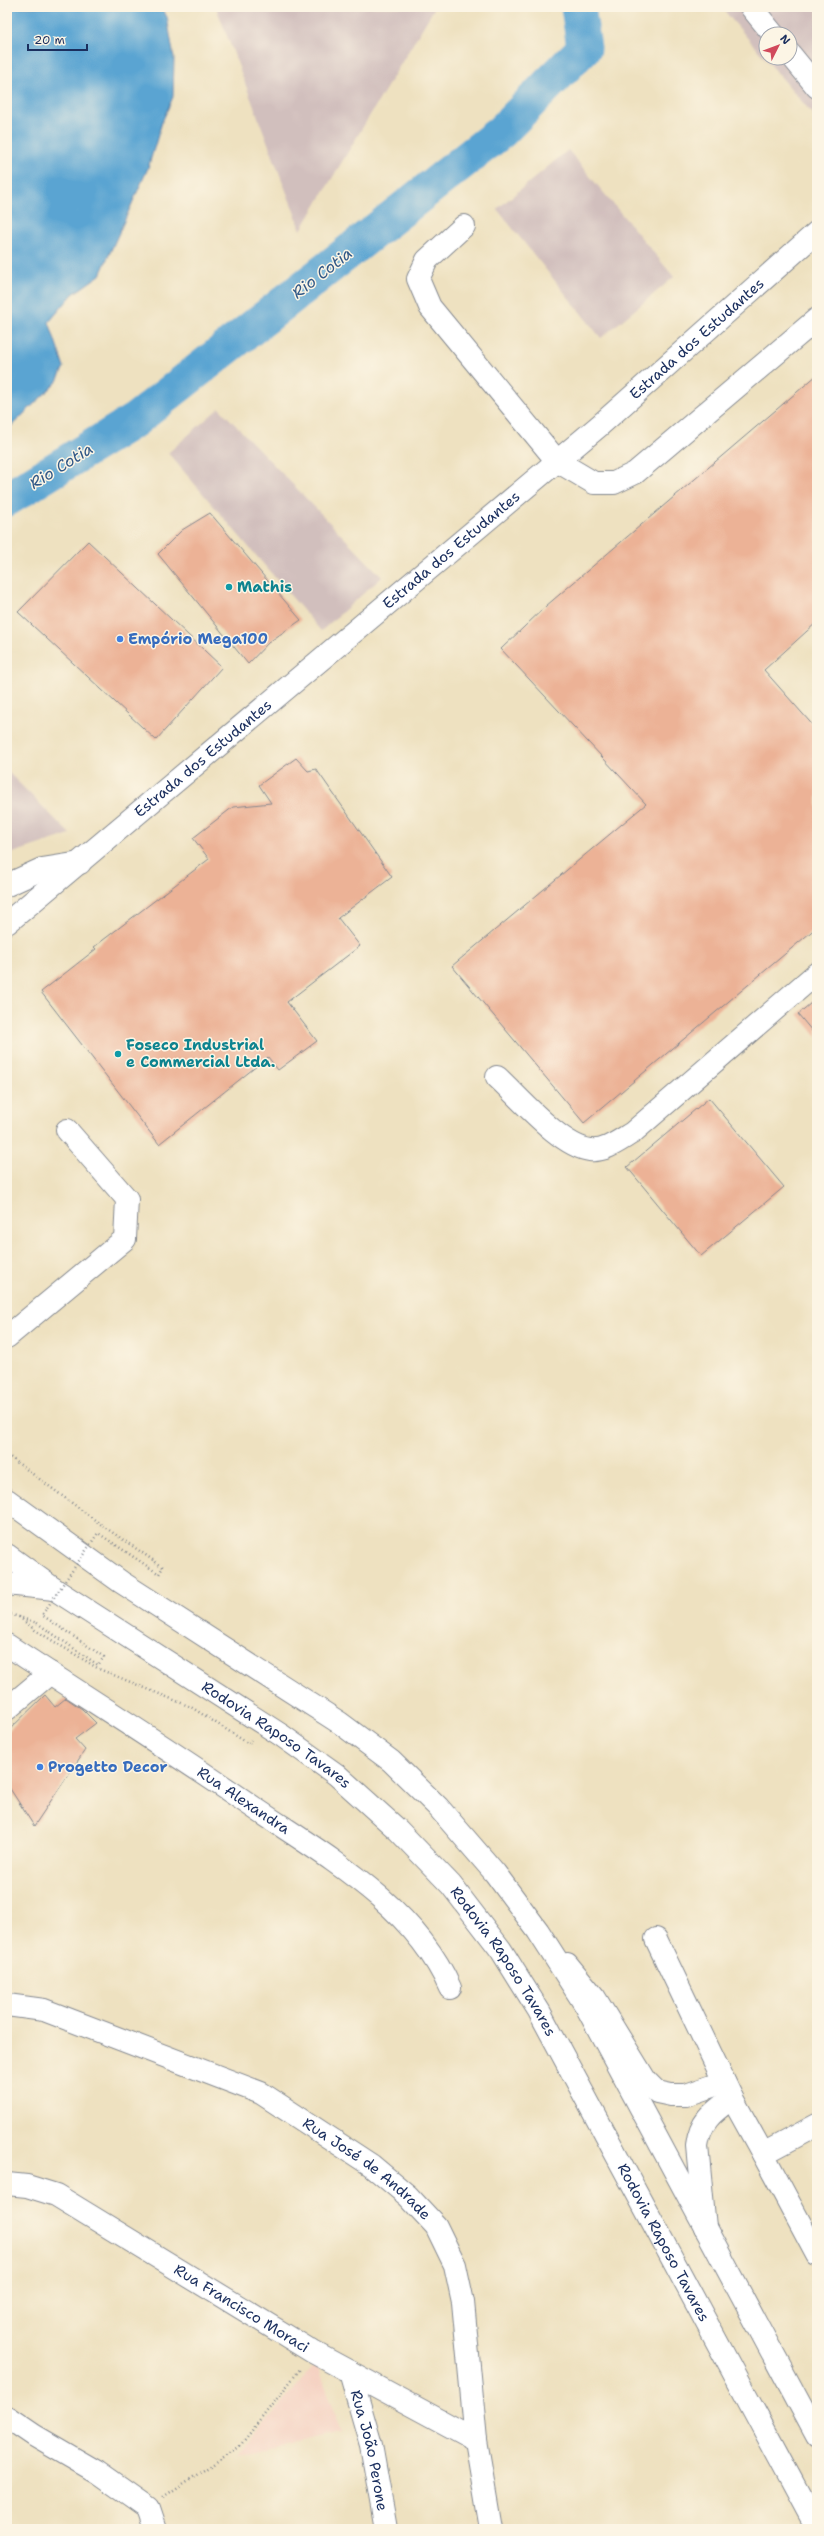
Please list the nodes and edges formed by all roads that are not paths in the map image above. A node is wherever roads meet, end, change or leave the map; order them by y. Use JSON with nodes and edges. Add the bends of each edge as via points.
{"nodes":[{"id":1,"x":751,"y":7,"type":"edge"},
{"id":2,"x":766,"y":26,"type":"edge"},
{"id":3,"x":798,"y":64,"type":"edge"},
{"id":4,"x":817,"y":87,"type":"edge"},
{"id":5,"x":464,"y":226,"type":"dead end"},
{"id":6,"x":817,"y":232,"type":"edge"},
{"id":7,"x":817,"y":319,"type":"edge"},
{"id":8,"x":557,"y":462,"type":"junction"},
{"id":9,"x":81,"y":862,"type":"junction"},
{"id":10,"x":7,"y":885,"type":"edge"},
{"id":11,"x":9,"y":917,"type":"edge"},
{"id":12,"x":817,"y":973,"type":"edge"},
{"id":13,"x":497,"y":1077,"type":"dead end"},
{"id":14,"x":67,"y":1130,"type":"dead end"},
{"id":15,"x":7,"y":1337,"type":"edge"},
{"id":16,"x":7,"y":1500,"type":"edge"},
{"id":17,"x":7,"y":1555,"type":"edge"},
{"id":18,"x":7,"y":1584,"type":"edge"},
{"id":19,"x":54,"y":1589,"type":"junction"},
{"id":20,"x":7,"y":1645,"type":"edge"},
{"id":21,"x":50,"y":1673,"type":"junction"},
{"id":22,"x":7,"y":1709,"type":"edge"},
{"id":23,"x":538,"y":1931,"type":"junction"},
{"id":24,"x":656,"y":1939,"type":"dead end"},
{"id":25,"x":450,"y":1988,"type":"dead end"},
{"id":26,"x":7,"y":2005,"type":"edge"},
{"id":27,"x":728,"y":2090,"type":"junction"},
{"id":28,"x":817,"y":2126,"type":"edge"},
{"id":29,"x":763,"y":2154,"type":"junction"},
{"id":30,"x":7,"y":2184,"type":"edge"},
{"id":31,"x":705,"y":2229,"type":"junction"},
{"id":32,"x":817,"y":2255,"type":"edge"},
{"id":33,"x":350,"y":2372,"type":"junction"},
{"id":34,"x":7,"y":2417,"type":"edge"},
{"id":35,"x":817,"y":2436,"type":"edge"},
{"id":36,"x":476,"y":2440,"type":"junction"},
{"id":37,"x":817,"y":2528,"type":"edge"},
{"id":38,"x":155,"y":2529,"type":"edge"},
{"id":39,"x":386,"y":2529,"type":"edge"},
{"id":40,"x":491,"y":2529,"type":"edge"}],
"edges":[{"from":1,"to":2,"type":"main road"},
{"from":3,"to":4,"type":"main road"},
{"from":5,"to":8,"type":"main road","via":[[427,260],[418,279],[430,307]]},
{"from":6,"to":8,"type":"main road","name":"Estrada dos Estudantes"},
{"from":7,"to":8,"type":"main road","via":[[635,473],[614,483],[594,483]]},
{"from":8,"to":9,"type":"main road","name":"Estrada dos Estudantes"},
{"from":9,"to":10,"type":"main road","name":"Estrada dos Estudantes","via":[[42,869]]},
{"from":9,"to":11,"type":"main road","name":"Estrada dos Estudantes"},
{"from":12,"to":13,"type":"main road","via":[[632,1132],[608,1147],[591,1150],[576,1146],[558,1133]]},
{"from":14,"to":15,"type":"main road","via":[[127,1199],[125,1239]]},
{"from":16,"to":23,"type":"main road","via":[[121,1582],[340,1723],[391,1761],[448,1819],[495,1873]]},
{"from":17,"to":19,"type":"main road","name":"Rodovia Raposo Tavares"},
{"from":18,"to":19,"type":"main road"},
{"from":19,"to":37,"type":"main road","name":"Rodovia Raposo Tavares","via":[[337,1775],[398,1830],[452,1884],[501,1950],[539,2011]]},
{"from":20,"to":21,"type":"main road","name":"Rua Alexandra"},
{"from":21,"to":22,"type":"main road"},
{"from":21,"to":25,"type":"main road","name":"Rua Alexandra","via":[[190,1764],[345,1870],[388,1905],[420,1937],[439,1964]]},
{"from":23,"to":27,"type":"main road","via":[[585,1984],[646,2081],[657,2092],[686,2095]]},
{"from":23,"to":31,"type":"main road","via":[[586,2006]]},
{"from":24,"to":27,"type":"main road"},
{"from":26,"to":36,"type":"main road","name":"Rua José de Andrade","via":[[44,2010],[261,2093],[371,2165],[408,2196],[436,2226],[455,2265],[463,2302]]},
{"from":27,"to":29,"type":"main road"},
{"from":27,"to":31,"type":"main road","via":[[703,2122],[698,2133]]},
{"from":28,"to":29,"type":"main road"},
{"from":29,"to":32,"type":"main road"},
{"from":30,"to":33,"type":"main road","name":"Rua Francisco Moraci","via":[[27,2186],[56,2195]]},
{"from":31,"to":35,"type":"main road"},
{"from":33,"to":36,"type":"main road","name":"Rua Francisco Moraci"},
{"from":33,"to":39,"type":"main road","name":"Rua João Perone","via":[[371,2445]]},
{"from":34,"to":38,"type":"main road","via":[[97,2472],[148,2508]]},
{"from":36,"to":40,"type":"main road","name":"Rua José de Andrade"}]}
